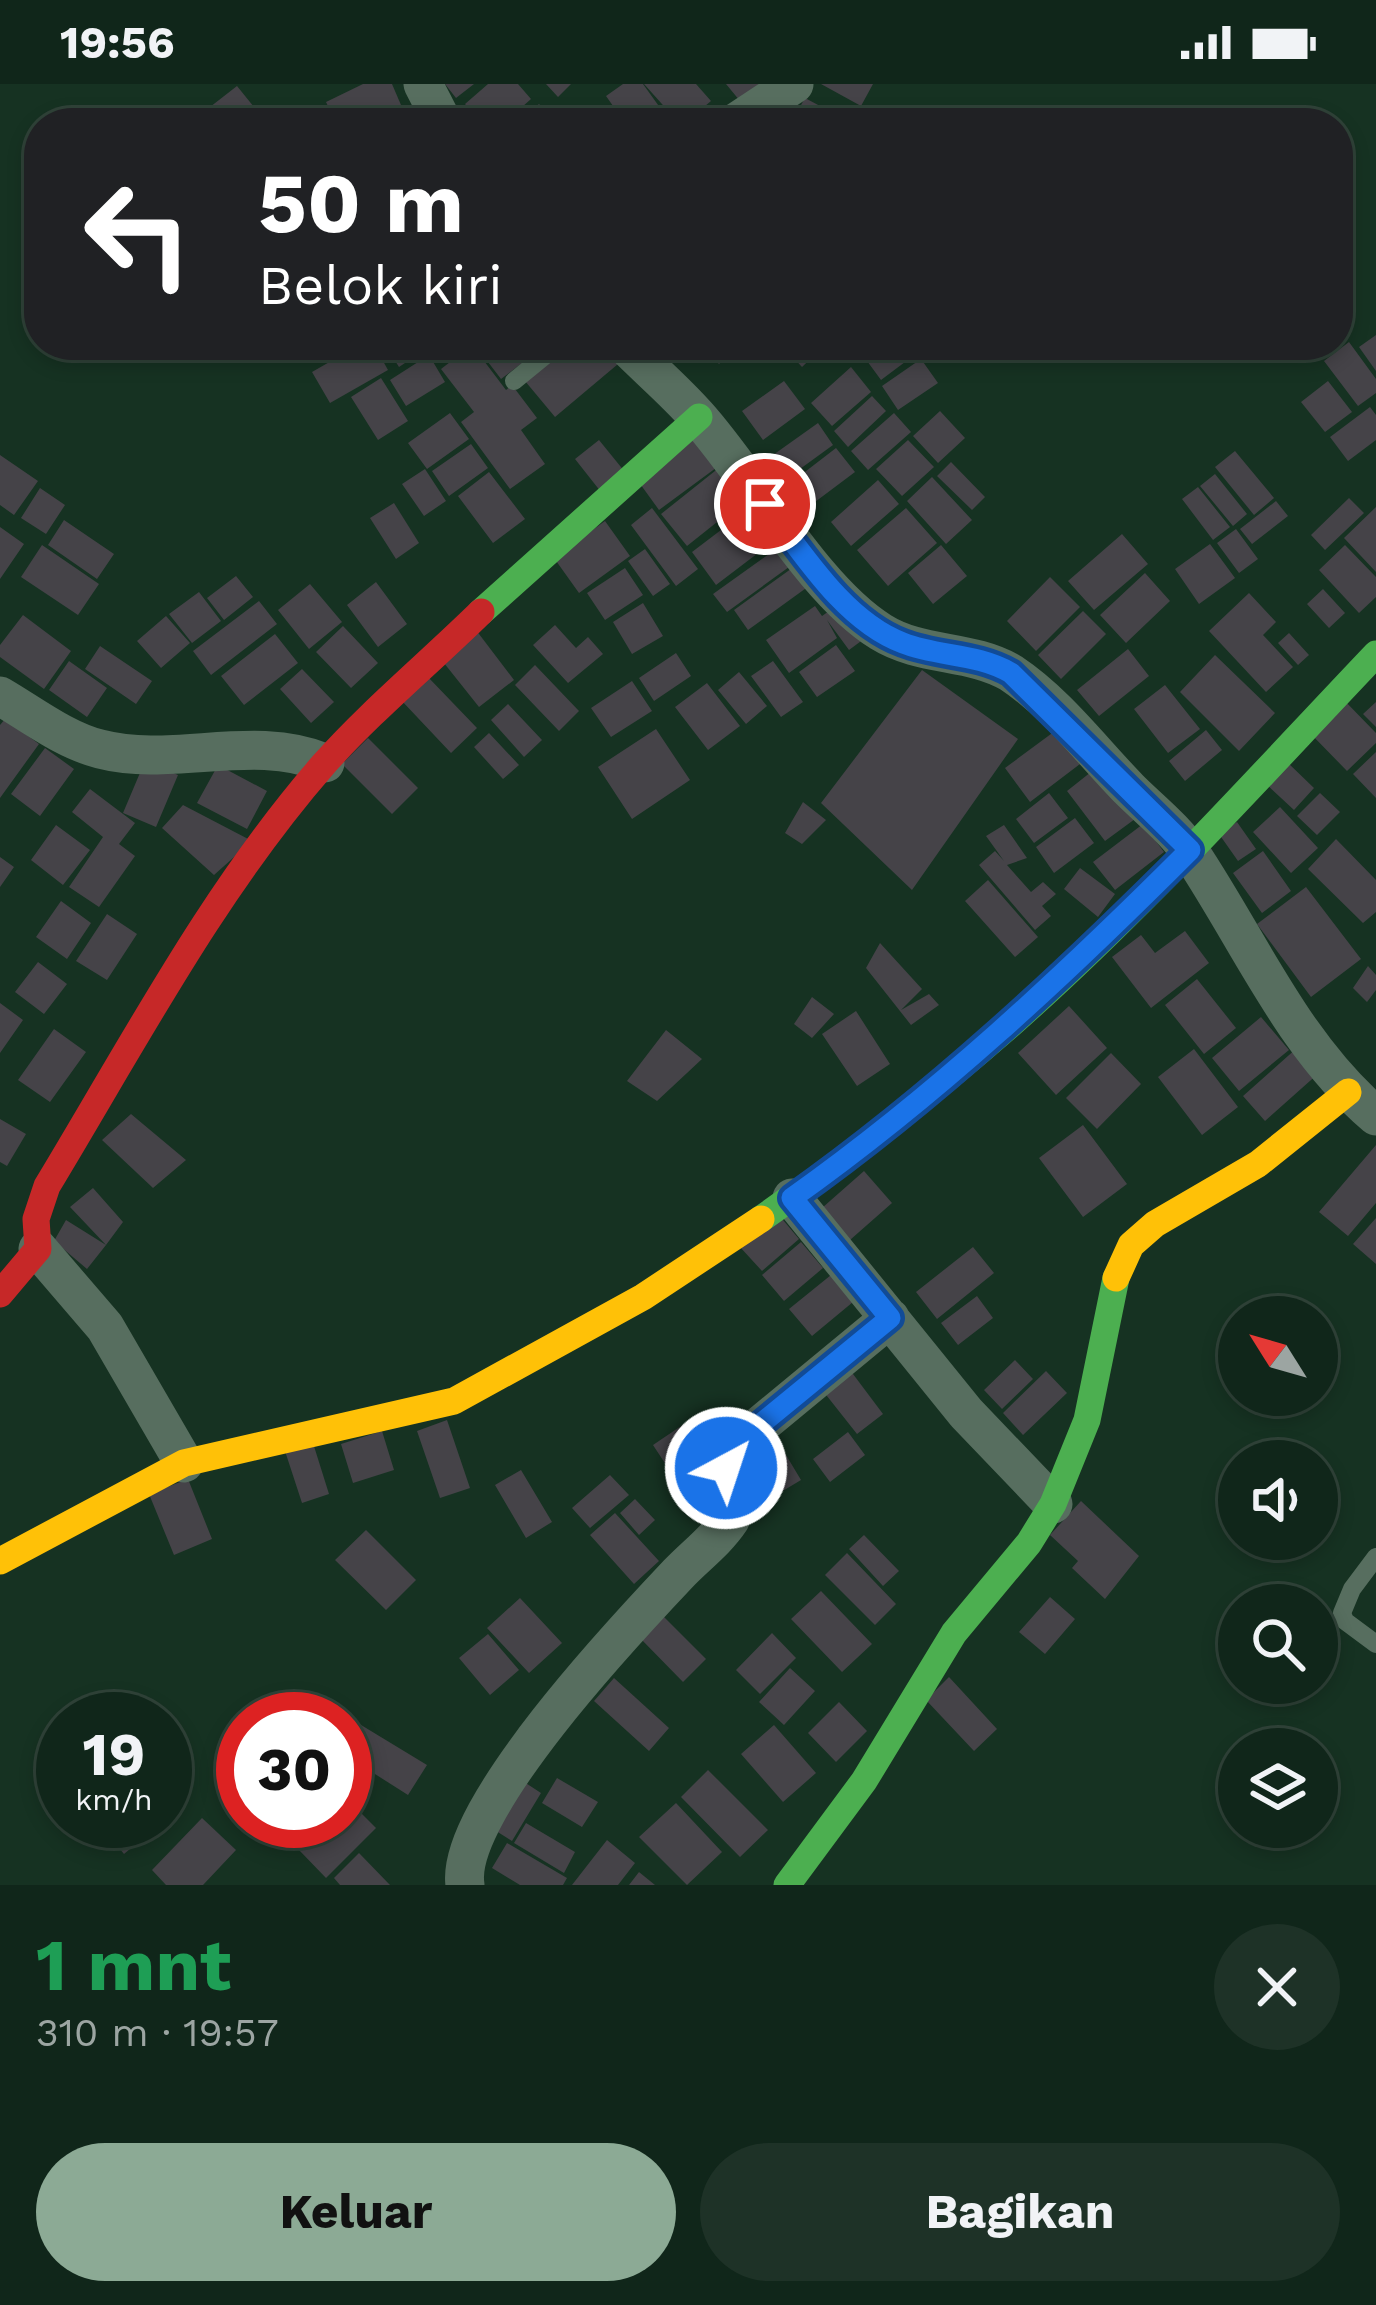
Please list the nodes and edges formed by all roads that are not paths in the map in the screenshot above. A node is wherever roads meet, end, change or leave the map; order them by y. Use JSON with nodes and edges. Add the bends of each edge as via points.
{"nodes":[{"id":1,"x":794,"y":84,"type":"edge"},
{"id":2,"x":758,"y":108,"type":"edge"},
{"id":3,"x":540,"y":360,"type":"edge"},
{"id":4,"x":641,"y":360,"type":"edge"},
{"id":5,"x":514,"y":381,"type":"dead end"},
{"id":6,"x":699,"y":417,"type":"junction"},
{"id":7,"x":1376,"y":655,"type":"edge"},
{"id":8,"x":0,"y":696,"type":"edge"},
{"id":9,"x":325,"y":763,"type":"junction"},
{"id":10,"x":1190,"y":850,"type":"junction"},
{"id":11,"x":1362,"y":1104,"type":"edge"},
{"id":12,"x":792,"y":1198,"type":"junction"},
{"id":13,"x":38,"y":1249,"type":"junction"},
{"id":14,"x":0,"y":1294,"type":"edge"},
{"id":15,"x":890,"y":1318,"type":"junction"},
{"id":16,"x":184,"y":1463,"type":"junction"},
{"id":17,"x":1053,"y":1504,"type":"junction"},
{"id":18,"x":1376,"y":1557,"type":"edge"},
{"id":19,"x":0,"y":1561,"type":"edge"},
{"id":20,"x":1376,"y":1644,"type":"edge"},
{"id":21,"x":465,"y":1885,"type":"edge"},
{"id":22,"x":787,"y":1885,"type":"edge"}],
"edges":[{"from":1,"to":2,"type":"street"},
{"from":3,"to":5,"type":"lane"},
{"from":4,"to":6,"type":"street"},
{"from":6,"to":9,"type":"street"},
{"from":6,"to":10,"type":"street","via":[[865,621],[899,642],[984,659],[1011,673]]},
{"from":7,"to":10,"type":"street"},
{"from":8,"to":9,"type":"street","via":[[102,750],[281,750]]},
{"from":9,"to":13,"type":"street","via":[[271,831],[104,1089],[47,1186],[36,1219]]},
{"from":10,"to":11,"type":"street","via":[[1265,978]]},
{"from":10,"to":12,"type":"street","via":[[1012,1022]]},
{"from":11,"to":17,"type":"street","via":[[1131,1245],[1105,1318],[1087,1420]]},
{"from":12,"to":15,"type":"street"},
{"from":12,"to":16,"type":"street","via":[[643,1297],[454,1401]]},
{"from":13,"to":14,"type":"street"},
{"from":13,"to":16,"type":"street","via":[[125,1358]]},
{"from":15,"to":17,"type":"street"},
{"from":15,"to":21,"type":"street","via":[[729,1451],[726,1468],[738,1499],[730,1520],[509,1776],[471,1846]]},
{"from":16,"to":19,"type":"street"},
{"from":17,"to":22,"type":"street","via":[[954,1634],[864,1781]]},
{"from":18,"to":20,"type":"lane","via":[[1342,1613]]}]}
